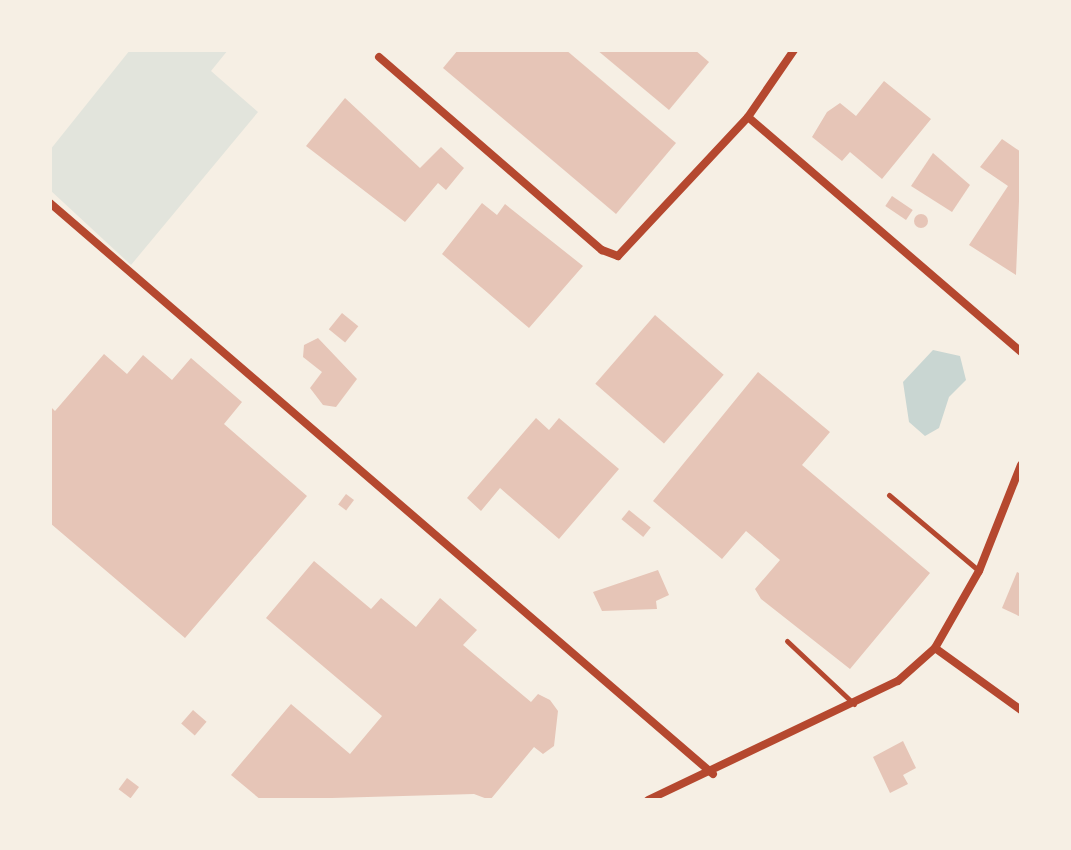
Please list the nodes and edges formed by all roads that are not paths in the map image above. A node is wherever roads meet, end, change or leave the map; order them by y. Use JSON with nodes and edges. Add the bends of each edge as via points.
{"nodes":[{"id":1,"x":794,"y":50,"type":"edge"},
{"id":2,"x":379,"y":57,"type":"dead end"},
{"id":3,"x":748,"y":117,"type":"junction"},
{"id":4,"x":50,"y":203,"type":"edge"},
{"id":5,"x":1021,"y":352,"type":"edge"},
{"id":6,"x":1021,"y":465,"type":"edge"},
{"id":7,"x":889,"y":495,"type":"dead end"},
{"id":8,"x":979,"y":571,"type":"junction"},
{"id":9,"x":787,"y":641,"type":"dead end"},
{"id":10,"x":935,"y":648,"type":"junction"},
{"id":11,"x":855,"y":705,"type":"junction"},
{"id":12,"x":1021,"y":710,"type":"edge"},
{"id":13,"x":713,"y":774,"type":"junction"},
{"id":14,"x":648,"y":800,"type":"edge"}],
"edges":[{"from":1,"to":3,"type":"street"},
{"from":2,"to":3,"type":"street","via":[[602,250],[618,256]]},
{"from":3,"to":5,"type":"street"},
{"from":4,"to":13,"type":"street"},
{"from":6,"to":8,"type":"street"},
{"from":7,"to":8,"type":"lane"},
{"from":8,"to":10,"type":"street"},
{"from":9,"to":11,"type":"lane"},
{"from":10,"to":11,"type":"street","via":[[898,681]]},
{"from":10,"to":12,"type":"street"},
{"from":11,"to":13,"type":"street"},
{"from":13,"to":14,"type":"street"}]}
